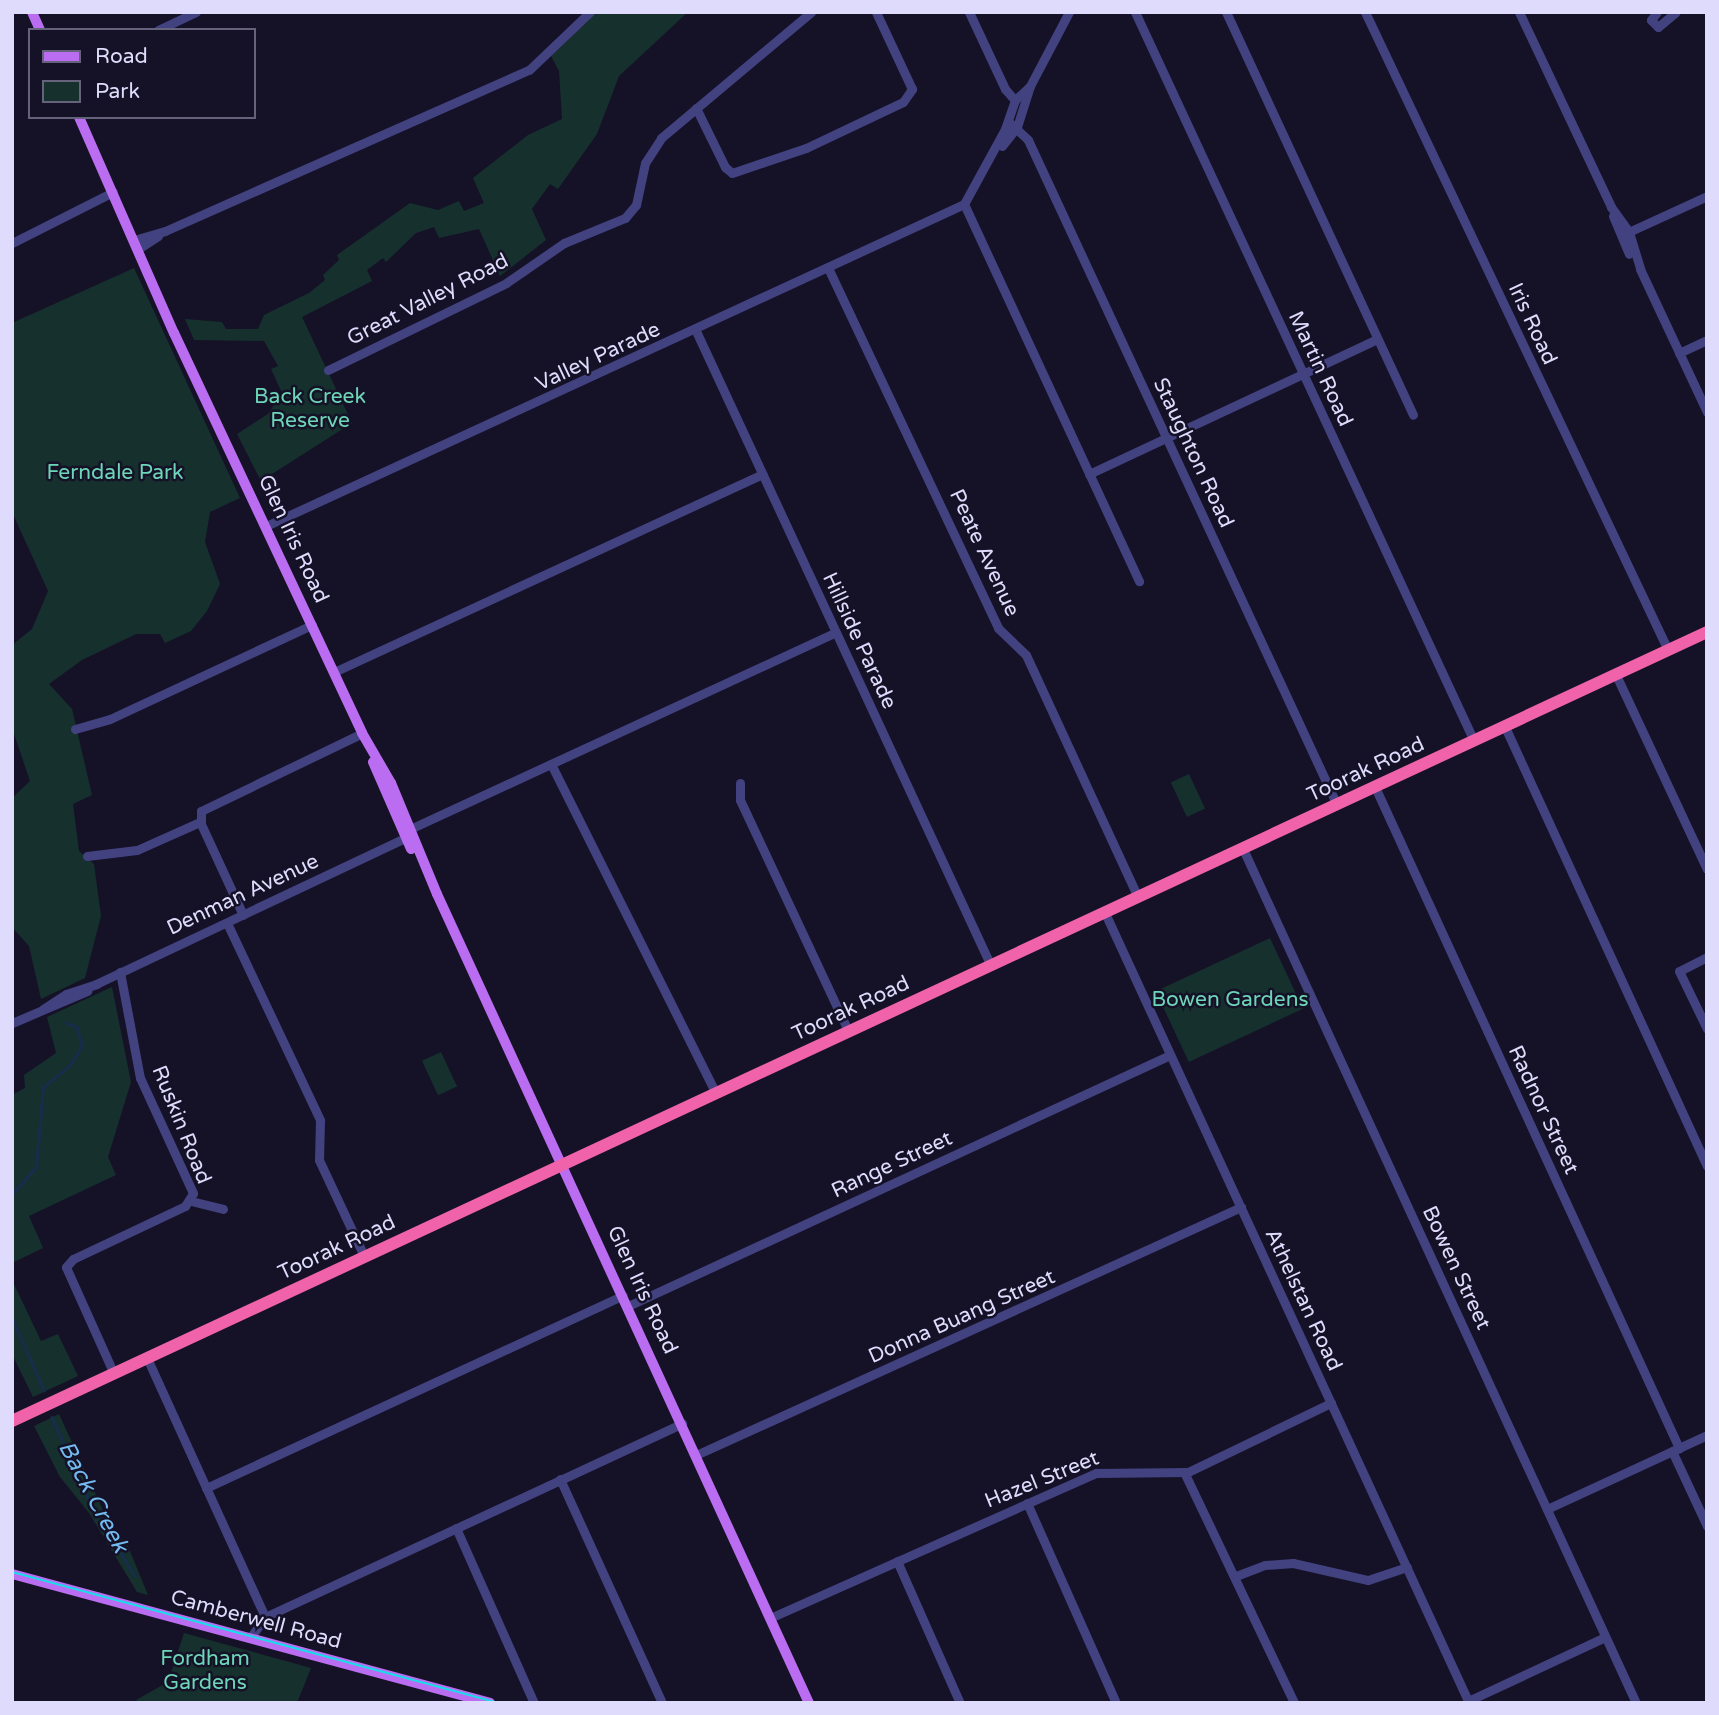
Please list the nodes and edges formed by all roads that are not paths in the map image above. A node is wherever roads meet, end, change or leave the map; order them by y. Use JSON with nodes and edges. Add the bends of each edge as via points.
{"nodes":[{"id":1,"x":32,"y":12,"type":"edge"},
{"id":2,"x":196,"y":12,"type":"edge"},
{"id":3,"x":590,"y":12,"type":"edge"},
{"id":4,"x":876,"y":12,"type":"edge"},
{"id":5,"x":969,"y":12,"type":"edge"},
{"id":6,"x":1069,"y":12,"type":"edge"},
{"id":7,"x":1135,"y":12,"type":"edge"},
{"id":8,"x":1226,"y":12,"type":"edge"},
{"id":9,"x":1365,"y":12,"type":"edge"},
{"id":10,"x":1519,"y":12,"type":"edge"},
{"id":11,"x":1657,"y":12,"type":"edge"},
{"id":12,"x":1676,"y":12,"type":"edge"},
{"id":13,"x":806,"y":14,"type":"edge"},
{"id":14,"x":39,"y":28,"type":"edge"},
{"id":15,"x":162,"y":28,"type":"edge"},
{"id":16,"x":1031,"y":86,"type":"junction"},
{"id":17,"x":1015,"y":100,"type":"junction"},
{"id":18,"x":696,"y":108,"type":"junction"},
{"id":19,"x":80,"y":119,"type":"edge"},
{"id":20,"x":1013,"y":125,"type":"junction"},
{"id":21,"x":1707,"y":196,"type":"edge"},
{"id":22,"x":115,"y":197,"type":"junction"},
{"id":23,"x":966,"y":206,"type":"junction"},
{"id":24,"x":1626,"y":234,"type":"junction"},
{"id":25,"x":12,"y":243,"type":"edge"},
{"id":26,"x":136,"y":244,"type":"junction"},
{"id":27,"x":832,"y":268,"type":"junction"},
{"id":28,"x":696,"y":331,"type":"junction"},
{"id":29,"x":1377,"y":339,"type":"junction"},
{"id":30,"x":1707,"y":340,"type":"edge"},
{"id":31,"x":1679,"y":353,"type":"junction"},
{"id":32,"x":328,"y":370,"type":"dead end"},
{"id":33,"x":1303,"y":374,"type":"junction"},
{"id":34,"x":1707,"y":411,"type":"edge"},
{"id":35,"x":1413,"y":415,"type":"dead end"},
{"id":36,"x":1166,"y":437,"type":"junction"},
{"id":37,"x":763,"y":474,"type":"junction"},
{"id":38,"x":1089,"y":474,"type":"junction"},
{"id":39,"x":268,"y":530,"type":"junction"},
{"id":40,"x":1139,"y":581,"type":"dead end"},
{"id":41,"x":312,"y":625,"type":"junction"},
{"id":42,"x":836,"y":632,"type":"junction"},
{"id":43,"x":1707,"y":632,"type":"edge"},
{"id":44,"x":1668,"y":650,"type":"junction"},
{"id":45,"x":334,"y":672,"type":"junction"},
{"id":46,"x":1616,"y":675,"type":"junction"},
{"id":47,"x":1505,"y":727,"type":"junction"},
{"id":48,"x":75,"y":729,"type":"dead end"},
{"id":49,"x":362,"y":733,"type":"junction"},
{"id":50,"x":1474,"y":741,"type":"junction"},
{"id":51,"x":555,"y":762,"type":"junction"},
{"id":52,"x":740,"y":783,"type":"dead end"},
{"id":53,"x":1375,"y":787,"type":"junction"},
{"id":54,"x":1337,"y":805,"type":"junction"},
{"id":55,"x":200,"y":822,"type":"junction"},
{"id":56,"x":408,"y":833,"type":"junction"},
{"id":57,"x":1243,"y":849,"type":"junction"},
{"id":58,"x":87,"y":856,"type":"dead end"},
{"id":59,"x":1707,"y":869,"type":"edge"},
{"id":60,"x":437,"y":894,"type":"junction"},
{"id":61,"x":1138,"y":897,"type":"junction"},
{"id":62,"x":1105,"y":912,"type":"junction"},
{"id":63,"x":243,"y":915,"type":"junction"},
{"id":64,"x":227,"y":923,"type":"junction"},
{"id":65,"x":1707,"y":957,"type":"edge"},
{"id":66,"x":991,"y":966,"type":"junction"},
{"id":67,"x":120,"y":972,"type":"junction"},
{"id":68,"x":12,"y":1023,"type":"edge"},
{"id":69,"x":1707,"y":1029,"type":"edge"},
{"id":70,"x":848,"y":1031,"type":"junction"},
{"id":71,"x":1171,"y":1055,"type":"junction"},
{"id":72,"x":715,"y":1092,"type":"junction"},
{"id":73,"x":563,"y":1164,"type":"junction"},
{"id":74,"x":1707,"y":1166,"type":"edge"},
{"id":75,"x":191,"y":1201,"type":"junction"},
{"id":76,"x":1241,"y":1207,"type":"junction"},
{"id":77,"x":223,"y":1209,"type":"dead end"},
{"id":78,"x":363,"y":1256,"type":"junction"},
{"id":79,"x":626,"y":1300,"type":"junction"},
{"id":80,"x":147,"y":1358,"type":"junction"},
{"id":81,"x":114,"y":1374,"type":"junction"},
{"id":82,"x":1331,"y":1403,"type":"junction"},
{"id":83,"x":12,"y":1421,"type":"edge"},
{"id":84,"x":682,"y":1423,"type":"junction"},
{"id":85,"x":1707,"y":1435,"type":"edge"},
{"id":86,"x":1676,"y":1450,"type":"junction"},
{"id":87,"x":696,"y":1455,"type":"junction"},
{"id":88,"x":1184,"y":1472,"type":"junction"},
{"id":89,"x":560,"y":1479,"type":"junction"},
{"id":90,"x":206,"y":1488,"type":"junction"},
{"id":91,"x":1027,"y":1503,"type":"junction"},
{"id":92,"x":1547,"y":1509,"type":"junction"},
{"id":93,"x":1707,"y":1526,"type":"edge"},
{"id":94,"x":456,"y":1528,"type":"junction"},
{"id":95,"x":897,"y":1561,"type":"junction"},
{"id":96,"x":1407,"y":1567,"type":"junction"},
{"id":97,"x":12,"y":1574,"type":"edge"},
{"id":98,"x":1236,"y":1576,"type":"junction"},
{"id":99,"x":265,"y":1616,"type":"junction"},
{"id":100,"x":770,"y":1618,"type":"junction"},
{"id":101,"x":1605,"y":1637,"type":"junction"},
{"id":102,"x":250,"y":1638,"type":"junction"},
{"id":103,"x":1469,"y":1702,"type":"edge"},
{"id":104,"x":490,"y":1703,"type":"edge"},
{"id":105,"x":534,"y":1703,"type":"edge"},
{"id":106,"x":662,"y":1703,"type":"edge"},
{"id":107,"x":809,"y":1703,"type":"edge"},
{"id":108,"x":960,"y":1703,"type":"edge"},
{"id":109,"x":1116,"y":1703,"type":"edge"},
{"id":110,"x":1294,"y":1703,"type":"edge"},
{"id":111,"x":1636,"y":1703,"type":"edge"}],
"edges":[{"from":1,"to":14,"type":"main road"},
{"from":2,"to":15,"type":"street"},
{"from":3,"to":26,"type":"street","via":[[532,69]]},
{"from":4,"to":18,"type":"street","via":[[911,95],[806,148],[736,173],[725,167]]},
{"from":5,"to":17,"type":"street","via":[[1005,89]]},
{"from":6,"to":16,"type":"street"},
{"from":7,"to":33,"type":"street","name":"Martin Road"},
{"from":8,"to":29,"type":"street"},
{"from":9,"to":44,"type":"street","name":"Iris Road"},
{"from":10,"to":24,"type":"street"},
{"from":11,"to":12,"type":"street","via":[[1651,20],[1658,27]]},
{"from":13,"to":18,"type":"street","name":"Great Valley Road"},
{"from":16,"to":17,"type":"street"},
{"from":16,"to":20,"type":"street"},
{"from":17,"to":20,"type":"street"},
{"from":18,"to":32,"type":"street","name":"Great Valley Road","via":[[656,145],[645,163],[636,205],[620,223],[564,243],[506,283]]},
{"from":19,"to":22,"type":"main road","name":"Glen Iris Road"},
{"from":20,"to":23,"type":"street"},
{"from":20,"to":36,"type":"street","name":"Staughton Road","via":[[1028,140]]},
{"from":21,"to":24,"type":"street"},
{"from":22,"to":25,"type":"street"},
{"from":22,"to":26,"type":"main road","name":"Glen Iris Road"},
{"from":23,"to":27,"type":"street","name":"Valley Parade"},
{"from":23,"to":38,"type":"street"},
{"from":24,"to":31,"type":"street"},
{"from":26,"to":39,"type":"main road","name":"Glen Iris Road"},
{"from":27,"to":28,"type":"street","name":"Valley Parade"},
{"from":27,"to":61,"type":"street","name":"Peate Avenue","via":[[998,628],[1026,656]]},
{"from":28,"to":37,"type":"street","name":"Hillside Parade"},
{"from":28,"to":39,"type":"street","name":"Valley Parade"},
{"from":29,"to":33,"type":"street"},
{"from":29,"to":35,"type":"street"},
{"from":30,"to":31,"type":"street"},
{"from":31,"to":34,"type":"street"},
{"from":33,"to":36,"type":"street"},
{"from":33,"to":50,"type":"street","name":"Martin Road"},
{"from":36,"to":38,"type":"street"},
{"from":36,"to":54,"type":"street","name":"Staughton Road"},
{"from":37,"to":42,"type":"street","name":"Hillside Parade"},
{"from":37,"to":45,"type":"street"},
{"from":38,"to":40,"type":"street"},
{"from":39,"to":41,"type":"main road","name":"Glen Iris Road"},
{"from":41,"to":45,"type":"main road","name":"Glen Iris Road"},
{"from":41,"to":48,"type":"street","via":[[110,719]]},
{"from":42,"to":51,"type":"street","name":"Denman Avenue"},
{"from":42,"to":66,"type":"street","name":"Hillside Parade"},
{"from":43,"to":44,"type":"highway","name":"Toorak Road"},
{"from":44,"to":46,"type":"highway","name":"Toorak Road"},
{"from":45,"to":49,"type":"main road","name":"Glen Iris Road"},
{"from":46,"to":47,"type":"highway","name":"Toorak Road"},
{"from":46,"to":59,"type":"street"},
{"from":47,"to":50,"type":"highway","name":"Toorak Road"},
{"from":47,"to":74,"type":"street"},
{"from":49,"to":55,"type":"street","via":[[207,806]]},
{"from":49,"to":56,"type":"main road","name":"Glen Iris Road"},
{"from":49,"to":56,"type":"main road","name":"Glen Iris Road","via":[[401,808]]},
{"from":50,"to":53,"type":"highway","name":"Toorak Road"},
{"from":51,"to":56,"type":"street","name":"Denman Avenue"},
{"from":51,"to":72,"type":"street","via":[[654,978],[685,1027]]},
{"from":52,"to":70,"type":"street","via":[[740,800]]},
{"from":53,"to":54,"type":"highway","name":"Toorak Road"},
{"from":53,"to":86,"type":"street","name":"Radnor Street"},
{"from":54,"to":57,"type":"highway","name":"Toorak Road"},
{"from":55,"to":58,"type":"street","via":[[137,850]]},
{"from":55,"to":63,"type":"street"},
{"from":56,"to":60,"type":"main road","name":"Glen Iris Road"},
{"from":56,"to":60,"type":"main road","name":"Glen Iris Road"},
{"from":56,"to":63,"type":"street","name":"Denman Avenue"},
{"from":57,"to":61,"type":"highway","name":"Toorak Road"},
{"from":57,"to":92,"type":"street","name":"Bowen Street"},
{"from":60,"to":73,"type":"main road","name":"Glen Iris Road"},
{"from":61,"to":62,"type":"highway","name":"Toorak Road"},
{"from":62,"to":66,"type":"highway","name":"Toorak Road"},
{"from":62,"to":71,"type":"street","name":"Athelstan Road"},
{"from":63,"to":64,"type":"street","name":"Denman Avenue"},
{"from":64,"to":67,"type":"street","name":"Denman Avenue"},
{"from":64,"to":78,"type":"street","via":[[320,1120],[319,1160]]},
{"from":65,"to":69,"type":"street","via":[[1679,971]]},
{"from":66,"to":70,"type":"highway","name":"Toorak Road"},
{"from":67,"to":68,"type":"street","name":"Denman Avenue","via":[[72,1000]]},
{"from":67,"to":75,"type":"street","name":"Ruskin Road","via":[[140,1078],[192,1189]]},
{"from":70,"to":72,"type":"highway","name":"Toorak Road"},
{"from":71,"to":76,"type":"street","name":"Athelstan Road"},
{"from":71,"to":79,"type":"street","name":"Range Street"},
{"from":72,"to":73,"type":"highway","name":"Toorak Road"},
{"from":73,"to":78,"type":"highway","name":"Toorak Road"},
{"from":73,"to":79,"type":"main road","name":"Glen Iris Road"},
{"from":75,"to":77,"type":"street"},
{"from":75,"to":81,"type":"street","name":"Ruskin Road","via":[[67,1264],[67,1276]]},
{"from":76,"to":82,"type":"street","name":"Athelstan Road"},
{"from":76,"to":87,"type":"street","name":"Donna Buang Street"},
{"from":78,"to":80,"type":"highway","name":"Toorak Road"},
{"from":79,"to":84,"type":"main road","name":"Glen Iris Road"},
{"from":79,"to":90,"type":"street","name":"Range Street"},
{"from":80,"to":81,"type":"highway","name":"Toorak Road"},
{"from":80,"to":90,"type":"street"},
{"from":81,"to":83,"type":"highway","name":"Toorak Road"},
{"from":82,"to":88,"type":"street","name":"Hazel Street"},
{"from":82,"to":96,"type":"street","name":"Athelstan Road"},
{"from":84,"to":87,"type":"main road","name":"Glen Iris Road"},
{"from":84,"to":89,"type":"street"},
{"from":85,"to":86,"type":"street"},
{"from":86,"to":92,"type":"street"},
{"from":86,"to":93,"type":"street","name":"Radnor Street"},
{"from":87,"to":100,"type":"main road","name":"Glen Iris Road"},
{"from":88,"to":91,"type":"street","name":"Hazel Street","via":[[1105,1469]]},
{"from":88,"to":98,"type":"street"},
{"from":89,"to":94,"type":"street"},
{"from":89,"to":106,"type":"street"},
{"from":90,"to":99,"type":"street"},
{"from":91,"to":95,"type":"street","name":"Hazel Street"},
{"from":91,"to":109,"type":"street"},
{"from":92,"to":101,"type":"street","name":"Bowen Street"},
{"from":94,"to":99,"type":"street"},
{"from":94,"to":105,"type":"street"},
{"from":95,"to":100,"type":"street","name":"Hazel Street"},
{"from":95,"to":108,"type":"street"},
{"from":96,"to":98,"type":"street","via":[[1383,1578],[1359,1580],[1283,1563]]},
{"from":96,"to":103,"type":"street","name":"Athelstan Road"},
{"from":97,"to":102,"type":"main road","name":"Camberwell Road"},
{"from":98,"to":110,"type":"street"},
{"from":99,"to":102,"type":"street"},
{"from":100,"to":107,"type":"main road","name":"Glen Iris Road"},
{"from":101,"to":103,"type":"street"},
{"from":101,"to":111,"type":"street","name":"Bowen Street"},
{"from":102,"to":104,"type":"main road","name":"Camberwell Road"}]}
